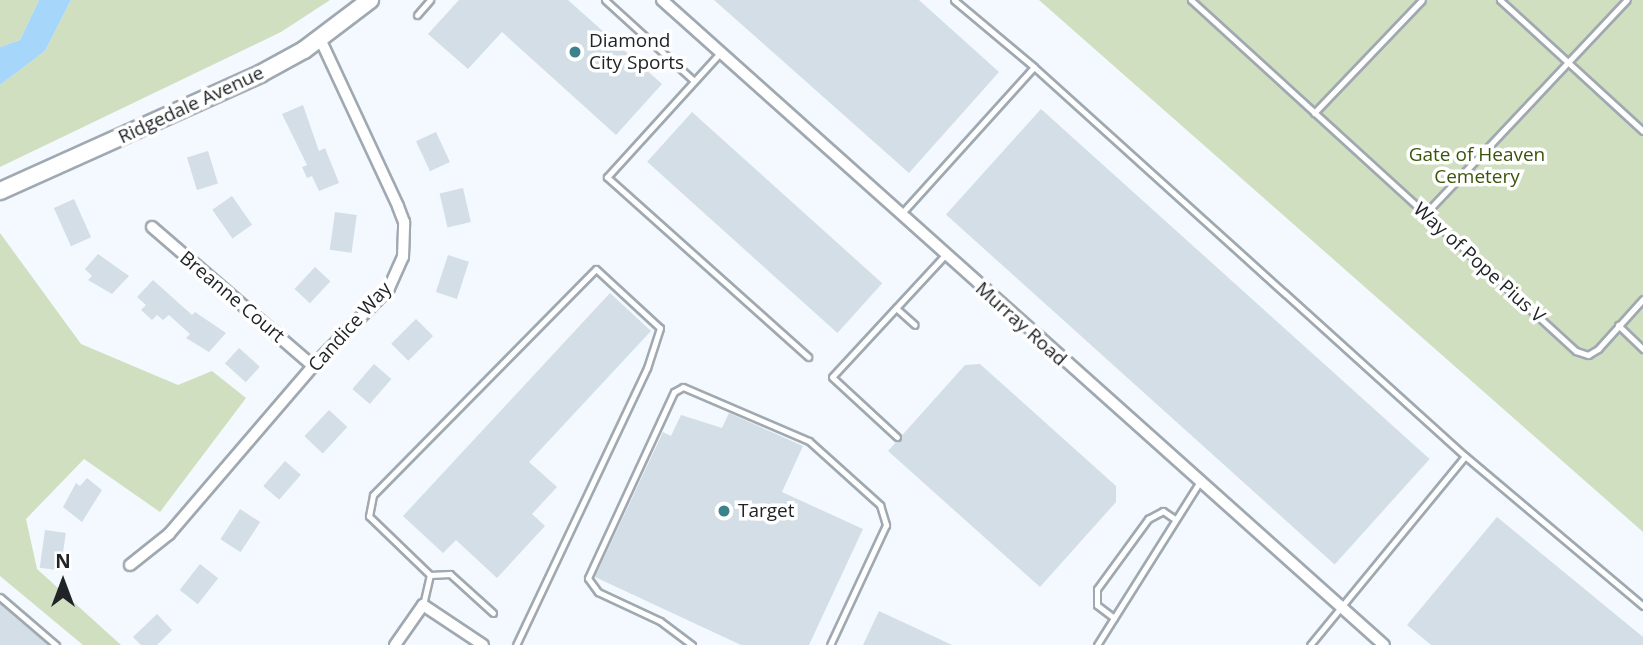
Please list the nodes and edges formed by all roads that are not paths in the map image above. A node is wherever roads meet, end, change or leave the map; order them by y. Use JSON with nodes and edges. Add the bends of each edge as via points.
{"nodes":[{"id":1,"x":370,"y":0,"type":"edge"},
{"id":2,"x":430,"y":0,"type":"edge"},
{"id":3,"x":604,"y":0,"type":"edge"},
{"id":4,"x":662,"y":0,"type":"edge"},
{"id":5,"x":954,"y":0,"type":"edge"},
{"id":6,"x":1191,"y":0,"type":"edge"},
{"id":7,"x":1422,"y":0,"type":"edge"},
{"id":8,"x":1500,"y":0,"type":"edge"},
{"id":9,"x":1627,"y":0,"type":"edge"},
{"id":10,"x":416,"y":15,"type":"dead end"},
{"id":11,"x":320,"y":39,"type":"junction"},
{"id":12,"x":720,"y":53,"type":"junction"},
{"id":13,"x":1568,"y":63,"type":"junction"},
{"id":14,"x":1034,"y":66,"type":"junction"},
{"id":15,"x":694,"y":81,"type":"junction"},
{"id":16,"x":1314,"y":113,"type":"junction"},
{"id":17,"x":1643,"y":131,"type":"edge"},
{"id":18,"x":0,"y":191,"type":"edge"},
{"id":19,"x":1426,"y":214,"type":"junction"},
{"id":20,"x":900,"y":215,"type":"junction"},
{"id":21,"x":152,"y":227,"type":"dead end"},
{"id":22,"x":945,"y":256,"type":"junction"},
{"id":23,"x":1643,"y":299,"type":"edge"},
{"id":24,"x":896,"y":308,"type":"junction"},
{"id":25,"x":915,"y":325,"type":"dead end"},
{"id":26,"x":1618,"y":325,"type":"junction"},
{"id":27,"x":1643,"y":349,"type":"edge"},
{"id":28,"x":808,"y":357,"type":"dead end"},
{"id":29,"x":313,"y":366,"type":"junction"},
{"id":30,"x":897,"y":437,"type":"dead end"},
{"id":31,"x":1465,"y":456,"type":"junction"},
{"id":32,"x":1199,"y":483,"type":"junction"},
{"id":33,"x":1175,"y":519,"type":"junction"},
{"id":34,"x":130,"y":565,"type":"dead end"},
{"id":35,"x":430,"y":575,"type":"junction"},
{"id":36,"x":0,"y":597,"type":"edge"},
{"id":37,"x":424,"y":605,"type":"junction"},
{"id":38,"x":1643,"y":606,"type":"edge"},
{"id":39,"x":1341,"y":609,"type":"junction"},
{"id":40,"x":493,"y":613,"type":"dead end"},
{"id":41,"x":1114,"y":618,"type":"junction"},
{"id":42,"x":57,"y":645,"type":"edge"},
{"id":43,"x":395,"y":645,"type":"edge"},
{"id":44,"x":483,"y":645,"type":"edge"},
{"id":45,"x":516,"y":645,"type":"edge"},
{"id":46,"x":692,"y":645,"type":"edge"},
{"id":47,"x":830,"y":645,"type":"edge"},
{"id":48,"x":1097,"y":645,"type":"edge"},
{"id":49,"x":1310,"y":645,"type":"edge"},
{"id":50,"x":1384,"y":645,"type":"edge"}],
"edges":[{"from":1,"to":11,"type":"main road","name":"Ridgedale Avenue"},
{"from":2,"to":10,"type":"lane"},
{"from":3,"to":15,"type":"lane"},
{"from":4,"to":12,"type":"street","name":"Murray Road"},
{"from":5,"to":14,"type":"lane"},
{"from":6,"to":16,"type":"lane","name":"Way of Pope Pius V"},
{"from":7,"to":16,"type":"lane"},
{"from":8,"to":13,"type":"lane"},
{"from":9,"to":13,"type":"lane"},
{"from":11,"to":18,"type":"main road","name":"Ridgedale Avenue","via":[[260,74]]},
{"from":11,"to":29,"type":"street","name":"Candice Way","via":[[398,206],[405,240],[389,288]]},
{"from":12,"to":15,"type":"lane"},
{"from":12,"to":20,"type":"street","name":"Murray Road"},
{"from":13,"to":17,"type":"lane"},
{"from":13,"to":19,"type":"lane"},
{"from":14,"to":20,"type":"lane"},
{"from":14,"to":31,"type":"lane"},
{"from":15,"to":28,"type":"lane","via":[[607,177]]},
{"from":16,"to":19,"type":"lane","name":"Way of Pope Pius V"},
{"from":19,"to":26,"type":"lane","name":"Way of Pope Pius V","via":[[1576,351],[1588,355],[1598,349]]},
{"from":20,"to":22,"type":"street","name":"Murray Road"},
{"from":21,"to":29,"type":"street","name":"Breanne Court"},
{"from":22,"to":24,"type":"lane"},
{"from":22,"to":32,"type":"street","name":"Murray Road"},
{"from":23,"to":26,"type":"lane","name":"Way of Pope Pius V"},
{"from":24,"to":25,"type":"lane"},
{"from":24,"to":30,"type":"lane","via":[[832,377]]},
{"from":26,"to":27,"type":"lane"},
{"from":29,"to":34,"type":"street","name":"Candice Way","via":[[169,534]]},
{"from":31,"to":38,"type":"lane"},
{"from":31,"to":39,"type":"lane"},
{"from":32,"to":33,"type":"lane"},
{"from":32,"to":39,"type":"street","name":"Murray Road"},
{"from":33,"to":41,"type":"lane"},
{"from":33,"to":41,"type":"lane","via":[[1163,511],[1148,519],[1097,589],[1097,605]]},
{"from":35,"to":37,"type":"lane"},
{"from":35,"to":40,"type":"lane","via":[[450,574]]},
{"from":35,"to":45,"type":"lane","via":[[369,516],[373,495],[596,269],[660,328],[647,368]]},
{"from":36,"to":42,"type":"lane"},
{"from":37,"to":43,"type":"street"},
{"from":37,"to":44,"type":"street"},
{"from":39,"to":49,"type":"lane"},
{"from":39,"to":50,"type":"street","name":"Murray Road"},
{"from":41,"to":48,"type":"lane"},
{"from":46,"to":47,"type":"lane","via":[[660,621],[598,592],[588,578],[674,392],[683,387],[809,441],[880,505],[886,525]]}]}
